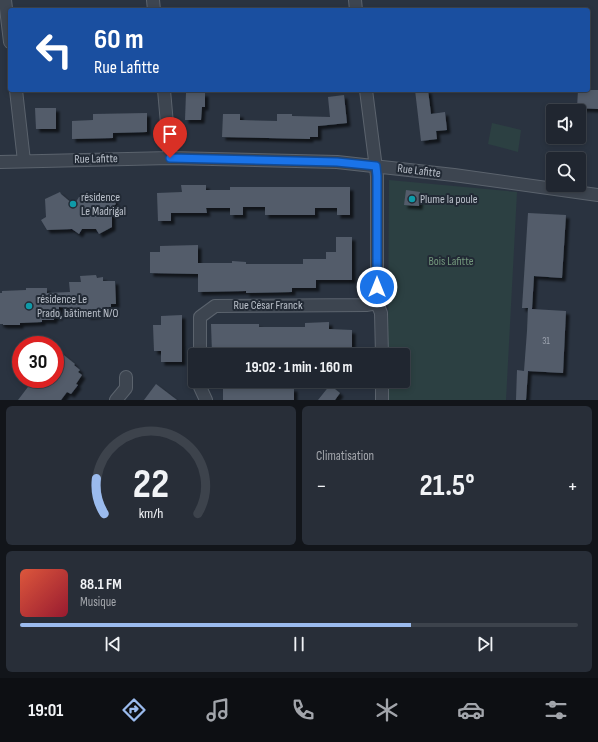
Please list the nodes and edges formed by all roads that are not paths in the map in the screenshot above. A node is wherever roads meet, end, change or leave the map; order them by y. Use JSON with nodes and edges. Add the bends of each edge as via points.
{"nodes":[{"id":1,"x":5,"y":0,"type":"edge"},
{"id":2,"x":8,"y":25,"type":"edge"},
{"id":3,"x":16,"y":92,"type":"edge"},
{"id":4,"x":164,"y":92,"type":"edge"},
{"id":5,"x":366,"y":92,"type":"edge"},
{"id":6,"x":170,"y":158,"type":"junction"},
{"id":7,"x":24,"y":161,"type":"junction"},
{"id":8,"x":0,"y":162,"type":"edge"},
{"id":9,"x":376,"y":166,"type":"junction"},
{"id":10,"x":598,"y":195,"type":"edge"},
{"id":11,"x":377,"y":303,"type":"junction"},
{"id":12,"x":200,"y":348,"type":"edge"},
{"id":13,"x":382,"y":348,"type":"edge"},
{"id":14,"x":126,"y":377,"type":"dead end"},
{"id":15,"x":200,"y":388,"type":"edge"},
{"id":16,"x":382,"y":388,"type":"edge"},
{"id":17,"x":116,"y":400,"type":"edge"},
{"id":18,"x":206,"y":400,"type":"edge"},
{"id":19,"x":382,"y":400,"type":"edge"}],
"edges":[{"from":1,"to":2,"type":"street"},
{"from":3,"to":7,"type":"street"},
{"from":4,"to":6,"type":"street"},
{"from":5,"to":9,"type":"street"},
{"from":6,"to":7,"type":"street","name":"Rue Lafitte"},
{"from":6,"to":9,"type":"street","name":"Rue Lafitte","via":[[337,162]]},
{"from":7,"to":8,"type":"street","name":"Rue Lafitte"},
{"from":9,"to":10,"type":"street","name":"Rue Lafitte"},
{"from":9,"to":11,"type":"street"},
{"from":11,"to":12,"type":"street","name":"Rue César Franck","via":[[215,306],[200,317]]},
{"from":11,"to":13,"type":"street","via":[[381,313]]},
{"from":14,"to":17,"type":"street","via":[[126,388]]},
{"from":15,"to":18,"type":"street"},
{"from":16,"to":19,"type":"street"}]}
